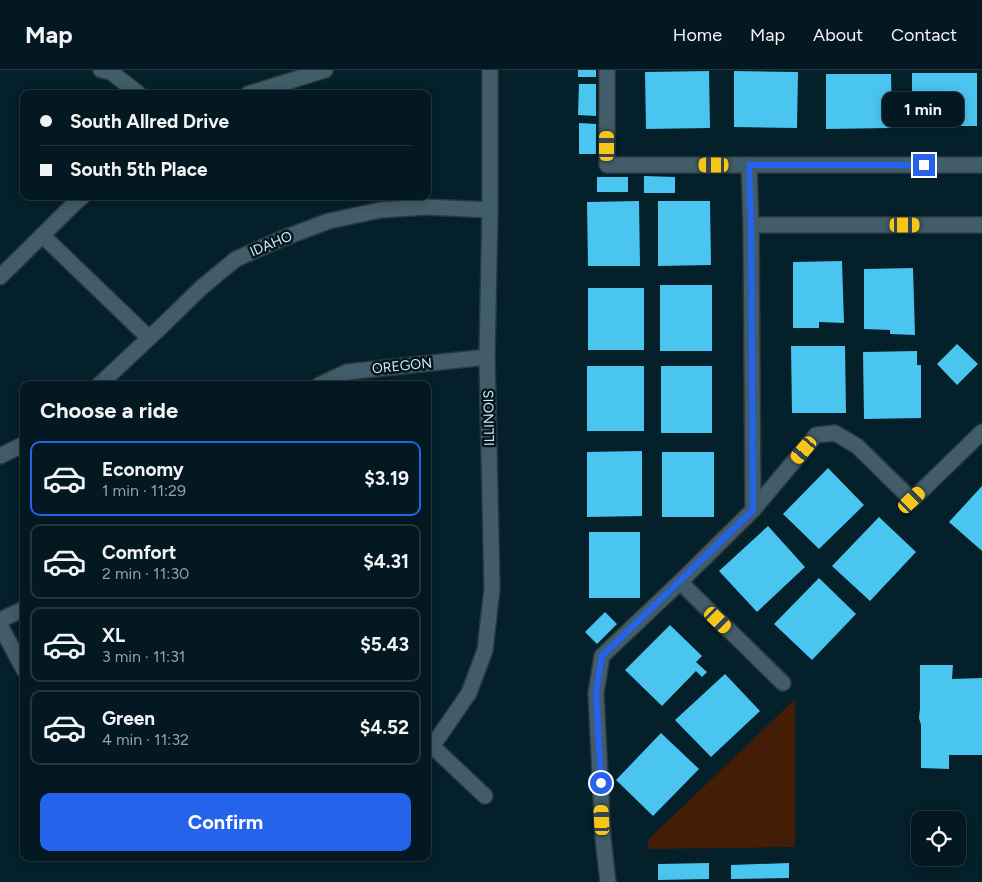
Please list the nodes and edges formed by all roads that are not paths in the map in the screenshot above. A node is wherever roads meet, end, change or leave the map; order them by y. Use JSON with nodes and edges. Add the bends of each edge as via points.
{"nodes":[{"id":1,"x":101,"y":70,"type":"edge"},
{"id":2,"x":325,"y":70,"type":"edge"},
{"id":3,"x":490,"y":70,"type":"edge"},
{"id":4,"x":607,"y":70,"type":"edge"},
{"id":5,"x":134,"y":90,"type":"edge"},
{"id":6,"x":261,"y":90,"type":"edge"},
{"id":7,"x":749,"y":165,"type":"junction"},
{"id":8,"x":982,"y":165,"type":"edge"},
{"id":9,"x":79,"y":200,"type":"edge"},
{"id":10,"x":490,"y":210,"type":"junction"},
{"id":11,"x":982,"y":224,"type":"edge"},
{"id":12,"x":751,"y":225,"type":"junction"},
{"id":13,"x":42,"y":236,"type":"junction"},
{"id":14,"x":0,"y":277,"type":"edge"},
{"id":15,"x":149,"y":338,"type":"junction"},
{"id":16,"x":488,"y":356,"type":"junction"},
{"id":17,"x":347,"y":379,"type":"edge"},
{"id":18,"x":103,"y":381,"type":"edge"},
{"id":19,"x":982,"y":432,"type":"edge"},
{"id":20,"x":20,"y":446,"type":"edge"},
{"id":21,"x":0,"y":456,"type":"edge"},
{"id":22,"x":753,"y":510,"type":"junction"},
{"id":23,"x":680,"y":582,"type":"junction"},
{"id":24,"x":20,"y":611,"type":"edge"},
{"id":25,"x":0,"y":620,"type":"edge"},
{"id":26,"x":0,"y":625,"type":"edge"},
{"id":27,"x":20,"y":662,"type":"edge"},
{"id":28,"x":783,"y":683,"type":"dead end"},
{"id":29,"x":431,"y":744,"type":"edge"},
{"id":30,"x":431,"y":748,"type":"edge"},
{"id":31,"x":485,"y":796,"type":"dead end"},
{"id":32,"x":608,"y":882,"type":"edge"}],
"edges":[{"from":1,"to":5,"type":"street","via":[[111,72]]},
{"from":2,"to":6,"type":"street"},
{"from":3,"to":10,"type":"street","name":"ILLINOIS"},
{"from":4,"to":7,"type":"street","via":[[608,165]]},
{"from":7,"to":8,"type":"street"},
{"from":7,"to":12,"type":"street"},
{"from":9,"to":13,"type":"street"},
{"from":10,"to":15,"type":"street","name":"IDAHO","via":[[426,207],[381,210],[329,221],[281,239],[236,260],[202,286]]},
{"from":10,"to":16,"type":"street","name":"ILLINOIS"},
{"from":11,"to":12,"type":"street"},
{"from":12,"to":22,"type":"street"},
{"from":13,"to":14,"type":"street"},
{"from":13,"to":15,"type":"street"},
{"from":15,"to":18,"type":"street","name":"IDAHO"},
{"from":16,"to":17,"type":"street","name":"OREGON"},
{"from":16,"to":29,"type":"street","name":"ILLINOIS","via":[[492,589],[485,650],[470,693]]},
{"from":19,"to":22,"type":"street","via":[[912,500],[857,446],[834,434],[816,435]]},
{"from":20,"to":21,"type":"street"},
{"from":22,"to":23,"type":"street"},
{"from":23,"to":28,"type":"street"},
{"from":23,"to":32,"type":"street","via":[[602,656],[596,693]]},
{"from":24,"to":25,"type":"street"},
{"from":26,"to":27,"type":"street"},
{"from":30,"to":31,"type":"street"}]}
